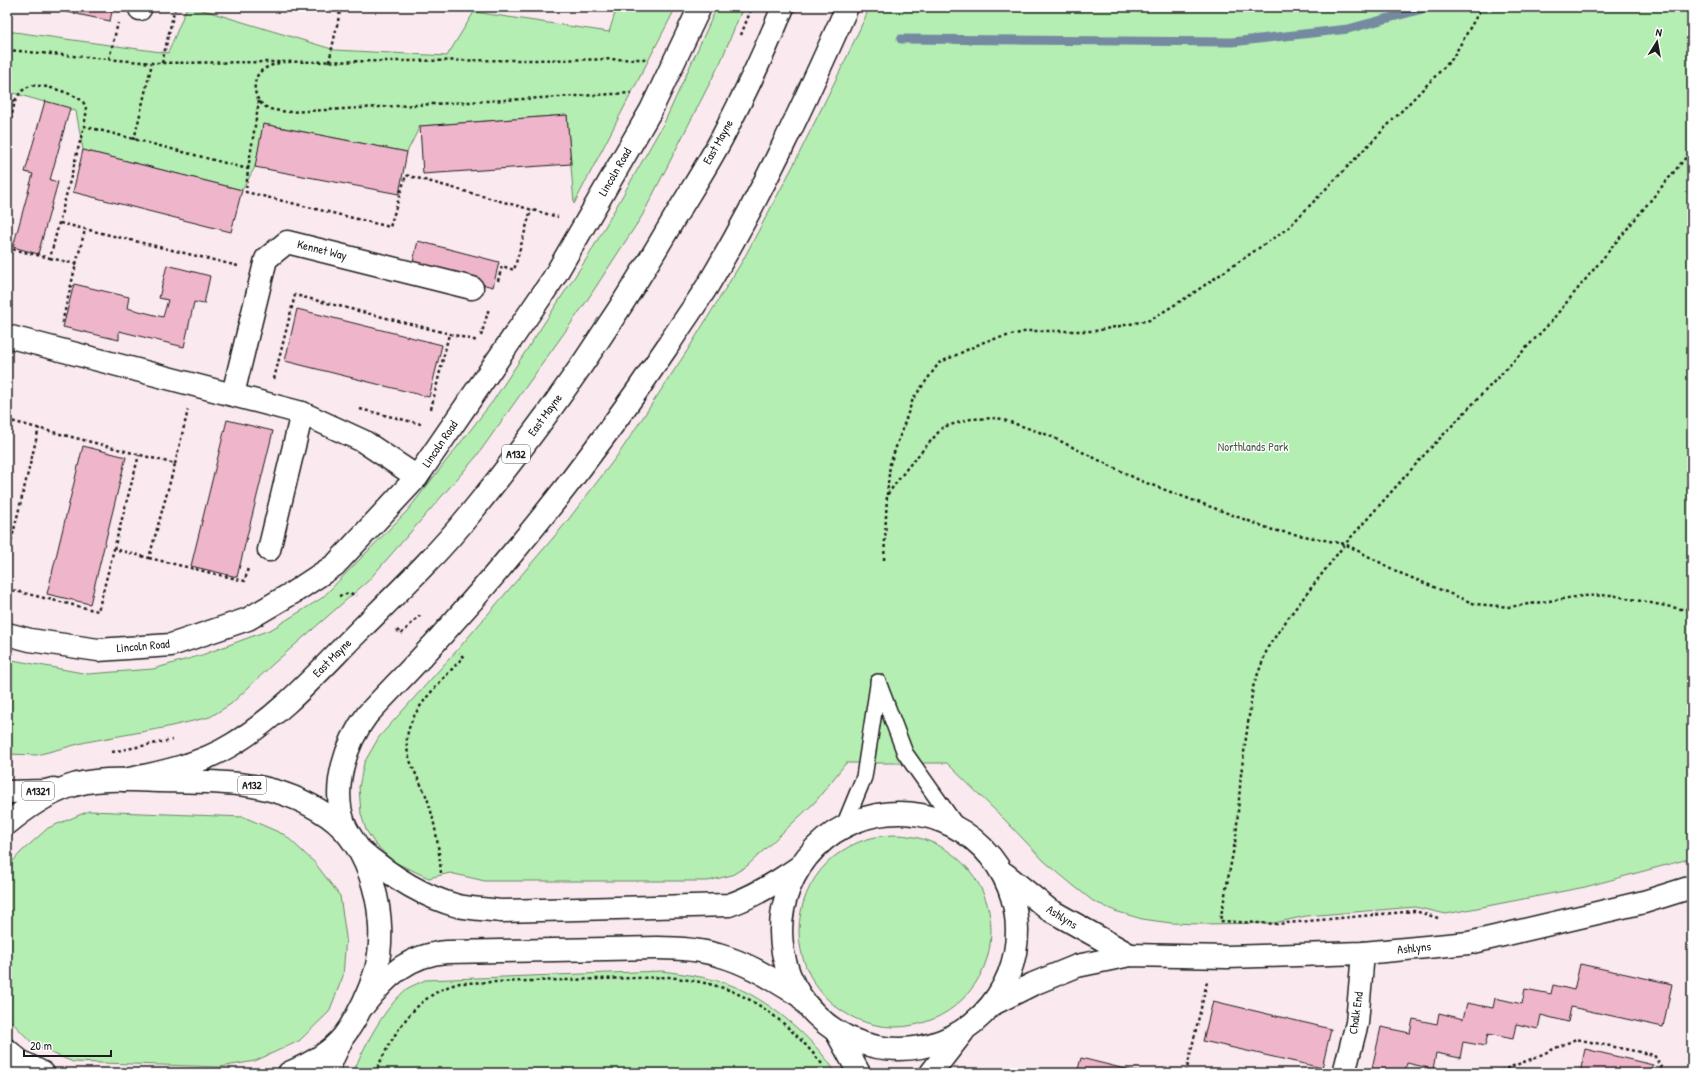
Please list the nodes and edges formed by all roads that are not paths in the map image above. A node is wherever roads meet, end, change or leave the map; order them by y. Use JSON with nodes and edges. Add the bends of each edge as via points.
{"nodes":[{"id":1,"x":700,"y":7,"type":"edge"},
{"id":2,"x":783,"y":7,"type":"edge"},
{"id":3,"x":847,"y":7,"type":"edge"},
{"id":4,"x":472,"y":288,"type":"dead end"},
{"id":5,"x":7,"y":336,"type":"edge"},
{"id":6,"x":233,"y":394,"type":"junction"},
{"id":7,"x":302,"y":413,"type":"junction"},
{"id":8,"x":418,"y":476,"type":"junction"},
{"id":9,"x":269,"y":550,"type":"dead end"},
{"id":10,"x":7,"y":634,"type":"edge"},
{"id":11,"x":124,"y":780,"type":"junction"},
{"id":12,"x":69,"y":786,"type":"junction"},
{"id":13,"x":7,"y":792,"type":"edge"},
{"id":14,"x":7,"y":824,"type":"edge"},
{"id":15,"x":842,"y":828,"type":"junction"},
{"id":16,"x":958,"y":828,"type":"junction"},
{"id":17,"x":359,"y":849,"type":"junction"},
{"id":18,"x":800,"y":866,"type":"junction"},
{"id":19,"x":1001,"y":870,"type":"junction"},
{"id":20,"x":1692,"y":887,"type":"edge"},
{"id":21,"x":1363,"y":953,"type":"junction"},
{"id":22,"x":1130,"y":955,"type":"junction"},
{"id":23,"x":801,"y":997,"type":"junction"},
{"id":24,"x":994,"y":1003,"type":"junction"},
{"id":25,"x":359,"y":1012,"type":"junction"},
{"id":26,"x":963,"y":1032,"type":"junction"},
{"id":27,"x":837,"y":1033,"type":"junction"},
{"id":28,"x":342,"y":1038,"type":"junction"},
{"id":29,"x":7,"y":1050,"type":"edge"},
{"id":30,"x":43,"y":1073,"type":"edge"},
{"id":31,"x":289,"y":1073,"type":"edge"},
{"id":32,"x":328,"y":1073,"type":"edge"},
{"id":33,"x":859,"y":1073,"type":"edge"},
{"id":34,"x":931,"y":1073,"type":"edge"},
{"id":35,"x":1344,"y":1073,"type":"edge"}],
"edges":[{"from":1,"to":8,"type":"street","name":"Lincoln Road","via":[[660,91],[553,278]]},
{"from":2,"to":11,"type":"street","name":"East Mayne","number":"A132","via":[[728,128],[657,248],[593,349],[469,515],[380,612],[266,720],[232,744],[178,768]]},
{"from":3,"to":17,"type":"street","number":"A132","via":[[766,181],[707,286],[656,363],[601,443],[535,527],[357,729],[344,764],[339,800],[343,822]]},
{"from":4,"to":6,"type":"street","name":"Kennet Way","via":[[287,242],[266,259]]},
{"from":5,"to":6,"type":"street"},
{"from":6,"to":7,"type":"street"},
{"from":7,"to":8,"type":"street","via":[[363,442]]},
{"from":7,"to":9,"type":"street"},
{"from":8,"to":10,"type":"street","name":"Lincoln Road","via":[[336,565],[248,619],[171,645],[98,650]]},
{"from":11,"to":12,"type":"street","number":"A132"},
{"from":11,"to":17,"type":"street","number":"A132","via":[[222,782],[263,787],[308,804],[329,817],[344,830]]},
{"from":12,"to":13,"type":"street","number":"A1321","via":[[46,791]]},
{"from":12,"to":14,"type":"street","number":"A132","via":[[34,804]]},
{"from":15,"to":16,"type":"street","via":[[855,821],[882,814],[910,813],[932,817]]},
{"from":15,"to":16,"type":"lane","via":[[864,777],[878,682],[905,753]]},
{"from":15,"to":18,"type":"street","via":[[826,838]]},
{"from":16,"to":19,"type":"street","via":[[980,844]]},
{"from":17,"to":18,"type":"street","via":[[397,878],[435,898],[459,906],[501,911],[729,905],[771,886]]},
{"from":17,"to":25,"type":"street","number":"A132","via":[[374,889],[379,909],[380,932],[376,970]]},
{"from":18,"to":23,"type":"street","via":[[790,885],[781,922],[782,948],[788,973]]},
{"from":19,"to":22,"type":"street","name":"Ashlyns","via":[[1048,909]]},
{"from":19,"to":24,"type":"street","via":[[1014,901],[1018,938],[1008,981]]},
{"from":20,"to":21,"type":"street","name":"Ashlyns","via":[[1644,902],[1469,943]]},
{"from":21,"to":22,"type":"street","name":"Ashlyns","via":[[1227,957]]},
{"from":21,"to":35,"type":"street","name":"Chalk End","via":[[1357,1023]]},
{"from":22,"to":24,"type":"street","name":"Ashlyns","via":[[1077,966]]},
{"from":23,"to":25,"type":"street","via":[[768,976],[737,961],[717,954],[679,949],[448,952],[422,957],[399,968],[374,992]]},
{"from":23,"to":27,"type":"street","via":[[807,1006]]},
{"from":24,"to":26,"type":"street","via":[[982,1017]]},
{"from":25,"to":28,"type":"street","number":"A132"},
{"from":26,"to":27,"type":"street","via":[[937,1044],[898,1050],[858,1043]]},
{"from":26,"to":34,"type":"street"},
{"from":27,"to":33,"type":"street"},
{"from":28,"to":31,"type":"street","number":"A132","via":[[322,1055]]},
{"from":28,"to":32,"type":"street","number":"A132"},
{"from":29,"to":30,"type":"street"}]}
